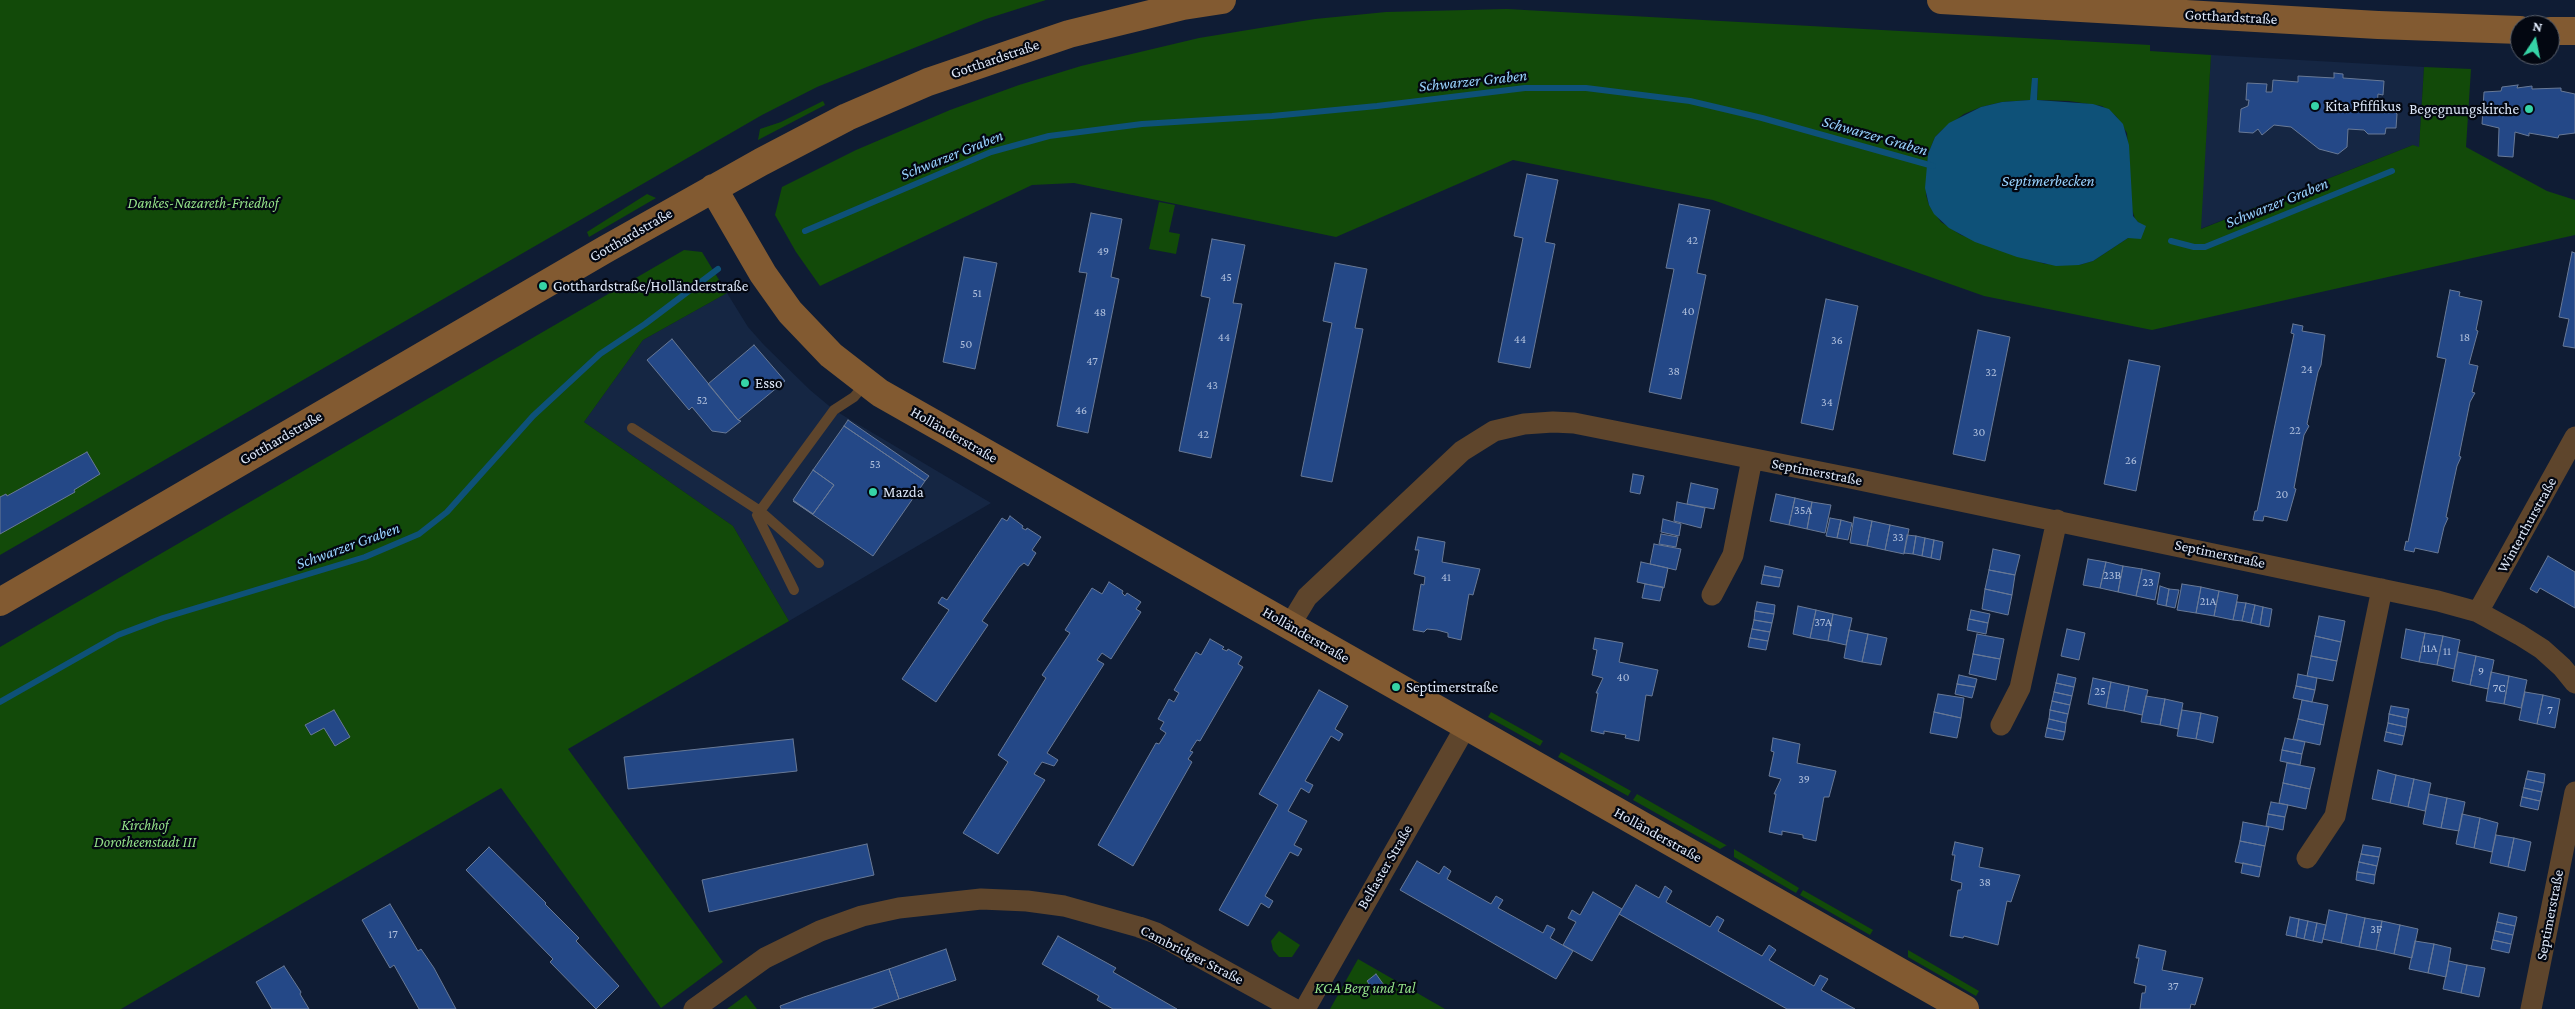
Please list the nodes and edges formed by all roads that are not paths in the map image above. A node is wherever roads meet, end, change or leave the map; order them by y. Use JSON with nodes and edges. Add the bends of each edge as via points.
{"nodes":[{"id":1,"x":1222,"y":0,"type":"edge"},
{"id":2,"x":1942,"y":0,"type":"edge"},
{"id":3,"x":2510,"y":30,"type":"edge"},
{"id":4,"x":2560,"y":31,"type":"edge"},
{"id":5,"x":2575,"y":32,"type":"edge"},
{"id":6,"x":713,"y":188,"type":"junction"},
{"id":7,"x":866,"y":383,"type":"junction"},
{"id":8,"x":632,"y":428,"type":"dead end"},
{"id":9,"x":2575,"y":437,"type":"edge"},
{"id":10,"x":1752,"y":459,"type":"junction"},
{"id":11,"x":760,"y":511,"type":"junction"},
{"id":12,"x":2057,"y":520,"type":"junction"},
{"id":13,"x":819,"y":563,"type":"dead end"},
{"id":14,"x":2382,"y":589,"type":"junction"},
{"id":15,"x":794,"y":590,"type":"dead end"},
{"id":16,"x":1712,"y":595,"type":"dead end"},
{"id":17,"x":0,"y":602,"type":"edge"},
{"id":18,"x":2478,"y":612,"type":"junction"},
{"id":19,"x":1290,"y":625,"type":"junction"},
{"id":20,"x":2575,"y":683,"type":"edge"},
{"id":21,"x":2002,"y":725,"type":"dead end"},
{"id":22,"x":1466,"y":726,"type":"junction"},
{"id":23,"x":2575,"y":792,"type":"edge"},
{"id":24,"x":2307,"y":858,"type":"dead end"},
{"id":25,"x":694,"y":1009,"type":"edge"},
{"id":26,"x":1294,"y":1009,"type":"edge"},
{"id":27,"x":1305,"y":1009,"type":"edge"},
{"id":28,"x":1965,"y":1009,"type":"edge"},
{"id":29,"x":2532,"y":1009,"type":"edge"}],
"edges":[{"from":1,"to":6,"type":"main road","name":"Gotthardstraße","via":[[1183,6],[1069,34],[928,82],[847,117]]},
{"from":2,"to":3,"type":"main road","name":"Gotthardstraße"},
{"from":4,"to":5,"type":"main road"},
{"from":6,"to":7,"type":"main road","name":"Holländerstraße","via":[[763,274],[790,312],[831,355]]},
{"from":6,"to":17,"type":"main road","name":"Gotthardstraße"},
{"from":7,"to":11,"type":"lane","via":[[854,397],[834,410]]},
{"from":7,"to":19,"type":"main road","name":"Holländerstraße"},
{"from":8,"to":11,"type":"lane"},
{"from":9,"to":18,"type":"street","name":"Winterthurstraße"},
{"from":10,"to":12,"type":"street","name":"Septimerstraße"},
{"from":10,"to":16,"type":"street","name":"Septimerstraße","via":[[1733,555]]},
{"from":10,"to":19,"type":"street","name":"Septimerstraße","via":[[1574,423],[1524,424],[1494,431],[1455,457],[1344,561],[1307,597]]},
{"from":11,"to":13,"type":"lane"},
{"from":11,"to":15,"type":"lane","via":[[757,515]]},
{"from":12,"to":14,"type":"street","name":"Septimerstraße"},
{"from":12,"to":21,"type":"street","via":[[2020,688]]},
{"from":14,"to":18,"type":"street","name":"Septimerstraße"},
{"from":14,"to":24,"type":"street","via":[[2335,816]]},
{"from":18,"to":20,"type":"street","name":"Septimerstraße","via":[[2542,649]]},
{"from":19,"to":22,"type":"main road","name":"Holländerstraße"},
{"from":22,"to":27,"type":"street","name":"Belfaster Straße"},
{"from":22,"to":28,"type":"main road","name":"Holländerstraße"},
{"from":23,"to":29,"type":"street","name":"Septimerstraße"},
{"from":25,"to":26,"type":"street","name":"Cambridger Straße","via":[[765,958],[820,931],[862,916],[899,908],[981,899],[1064,906],[1139,927],[1156,933]]}]}
